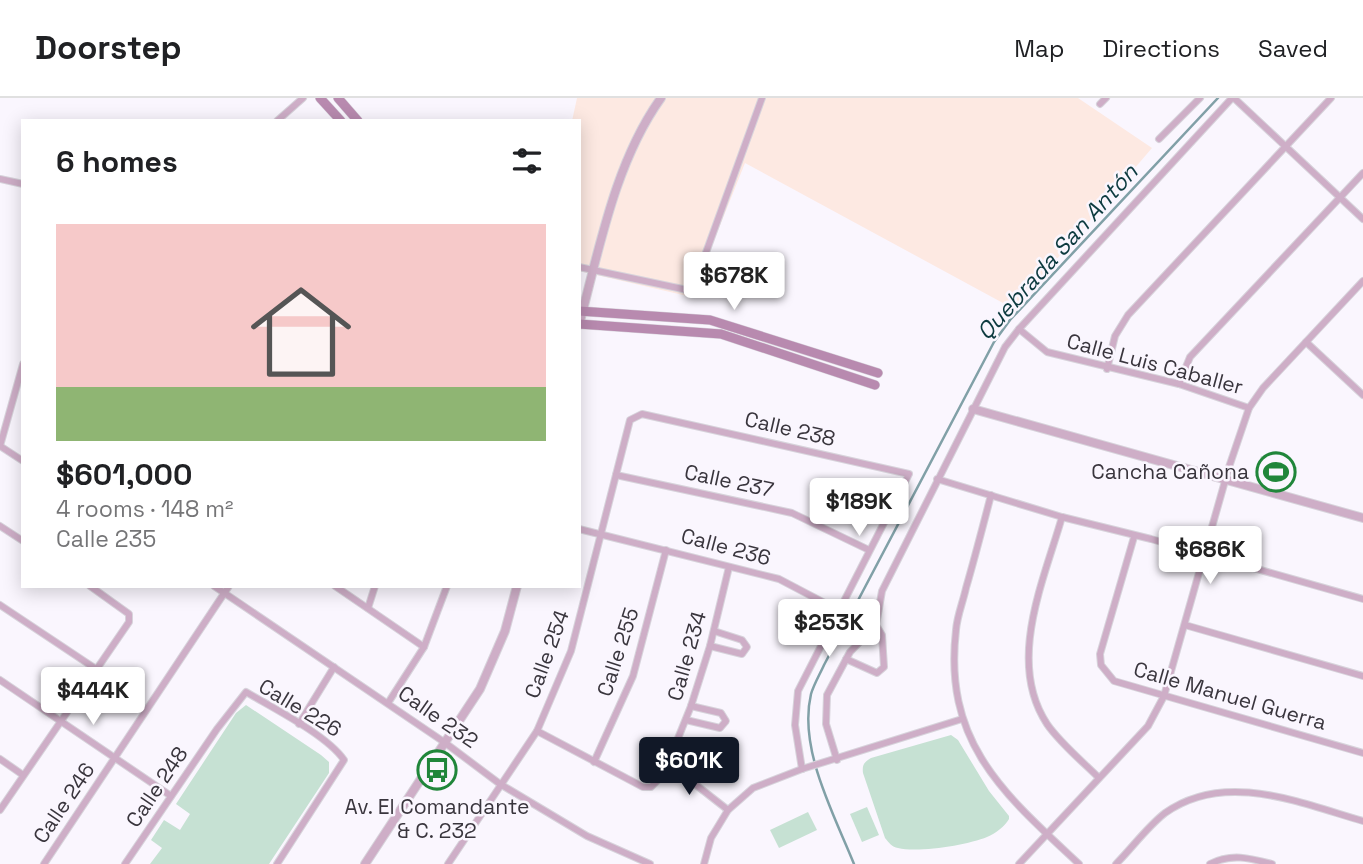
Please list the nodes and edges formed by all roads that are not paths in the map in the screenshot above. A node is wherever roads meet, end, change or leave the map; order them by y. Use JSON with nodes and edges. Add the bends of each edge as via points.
{"nodes":[{"id":1,"x":303,"y":98,"type":"edge"},
{"id":2,"x":320,"y":98,"type":"edge"},
{"id":3,"x":338,"y":98,"type":"edge"},
{"id":4,"x":661,"y":98,"type":"edge"},
{"id":5,"x":762,"y":98,"type":"edge"},
{"id":6,"x":1106,"y":98,"type":"edge"},
{"id":7,"x":1199,"y":98,"type":"edge"},
{"id":8,"x":1233,"y":98,"type":"edge"},
{"id":9,"x":1331,"y":98,"type":"edge"},
{"id":10,"x":1100,"y":104,"type":"dead end"},
{"id":11,"x":279,"y":119,"type":"edge"},
{"id":12,"x":339,"y":119,"type":"edge"},
{"id":13,"x":356,"y":119,"type":"edge"},
{"id":14,"x":1159,"y":139,"type":"dead end"},
{"id":15,"x":1285,"y":146,"type":"junction"},
{"id":16,"x":1363,"y":173,"type":"edge"},
{"id":17,"x":0,"y":179,"type":"edge"},
{"id":18,"x":21,"y":184,"type":"edge"},
{"id":19,"x":1339,"y":198,"type":"junction"},
{"id":20,"x":1363,"y":219,"type":"edge"},
{"id":21,"x":581,"y":268,"type":"edge"},
{"id":22,"x":594,"y":270,"type":"junction"},
{"id":23,"x":1363,"y":281,"type":"edge"},
{"id":24,"x":581,"y":311,"type":"edge"},
{"id":25,"x":581,"y":324,"type":"edge"},
{"id":26,"x":1018,"y":329,"type":"junction"},
{"id":27,"x":1306,"y":342,"type":"junction"},
{"id":28,"x":1107,"y":369,"type":"junction"},
{"id":29,"x":21,"y":371,"type":"edge"},
{"id":30,"x":878,"y":373,"type":"joint"},
{"id":31,"x":1179,"y":384,"type":"junction"},
{"id":32,"x":875,"y":385,"type":"joint"},
{"id":33,"x":1362,"y":392,"type":"edge"},
{"id":34,"x":973,"y":408,"type":"junction"},
{"id":35,"x":1249,"y":408,"type":"junction"},
{"id":36,"x":656,"y":417,"type":"joint"},
{"id":37,"x":0,"y":446,"type":"edge"},
{"id":38,"x":21,"y":459,"type":"edge"},
{"id":39,"x":617,"y":475,"type":"junction"},
{"id":40,"x":937,"y":479,"type":"junction"},
{"id":41,"x":1226,"y":480,"type":"junction"},
{"id":42,"x":991,"y":495,"type":"junction"},
{"id":43,"x":1062,"y":517,"type":"junction"},
{"id":44,"x":1363,"y":518,"type":"edge"},
{"id":45,"x":0,"y":526,"type":"edge"},
{"id":46,"x":581,"y":530,"type":"edge"},
{"id":47,"x":601,"y":535,"type":"junction"},
{"id":48,"x":1134,"y":537,"type":"junction"},
{"id":49,"x":21,"y":540,"type":"edge"},
{"id":50,"x":666,"y":550,"type":"junction"},
{"id":51,"x":869,"y":550,"type":"junction"},
{"id":52,"x":1205,"y":554,"type":"junction"},
{"id":53,"x":729,"y":566,"type":"junction"},
{"id":54,"x":93,"y":588,"type":"edge"},
{"id":55,"x":217,"y":588,"type":"edge"},
{"id":56,"x":228,"y":588,"type":"edge"},
{"id":57,"x":338,"y":588,"type":"edge"},
{"id":58,"x":375,"y":588,"type":"edge"},
{"id":59,"x":446,"y":588,"type":"edge"},
{"id":60,"x":516,"y":588,"type":"edge"},
{"id":61,"x":224,"y":593,"type":"junction"},
{"id":62,"x":1363,"y":599,"type":"edge"},
{"id":63,"x":0,"y":605,"type":"edge"},
{"id":64,"x":368,"y":608,"type":"junction"},
{"id":65,"x":838,"y":610,"type":"junction"},
{"id":66,"x":876,"y":625,"type":"junction"},
{"id":67,"x":1185,"y":625,"type":"junction"},
{"id":68,"x":713,"y":631,"type":"junction"},
{"id":69,"x":710,"y":646,"type":"junction"},
{"id":70,"x":424,"y":647,"type":"junction"},
{"id":71,"x":846,"y":659,"type":"junction"},
{"id":72,"x":334,"y":667,"type":"junction"},
{"id":73,"x":96,"y":669,"type":"junction"},
{"id":74,"x":1363,"y":676,"type":"edge"},
{"id":75,"x":0,"y":680,"type":"edge"},
{"id":76,"x":1164,"y":696,"type":"junction"},
{"id":77,"x":388,"y":704,"type":"junction"},
{"id":78,"x":691,"y":706,"type":"junction"},
{"id":79,"x":962,"y":719,"type":"junction"},
{"id":80,"x":686,"y":720,"type":"junction"},
{"id":81,"x":60,"y":721,"type":"junction"},
{"id":82,"x":299,"y":724,"type":"junction"},
{"id":83,"x":217,"y":729,"type":"joint"},
{"id":84,"x":537,"y":731,"type":"junction"},
{"id":85,"x":444,"y":741,"type":"junction"},
{"id":86,"x":1363,"y":752,"type":"edge"},
{"id":87,"x":115,"y":757,"type":"junction"},
{"id":88,"x":0,"y":760,"type":"edge"},
{"id":89,"x":836,"y":760,"type":"junction"},
{"id":90,"x":594,"y":762,"type":"junction"},
{"id":91,"x":668,"y":763,"type":"junction"},
{"id":92,"x":804,"y":769,"type":"junction"},
{"id":93,"x":23,"y":775,"type":"junction"},
{"id":94,"x":1099,"y":778,"type":"junction"},
{"id":95,"x":500,"y":784,"type":"junction"},
{"id":96,"x":171,"y":796,"type":"junction"},
{"id":97,"x":0,"y":810,"type":"edge"},
{"id":98,"x":728,"y":810,"type":"junction"},
{"id":99,"x":1363,"y":821,"type":"edge"},
{"id":100,"x":1047,"y":834,"type":"junction"},
{"id":101,"x":44,"y":864,"type":"edge"},
{"id":102,"x":125,"y":864,"type":"edge"},
{"id":103,"x":277,"y":864,"type":"edge"},
{"id":104,"x":365,"y":864,"type":"edge"},
{"id":105,"x":448,"y":864,"type":"edge"},
{"id":106,"x":650,"y":864,"type":"edge"},
{"id":107,"x":704,"y":864,"type":"edge"},
{"id":108,"x":1019,"y":864,"type":"edge"},
{"id":109,"x":1079,"y":864,"type":"edge"},
{"id":110,"x":1116,"y":864,"type":"edge"},
{"id":111,"x":1210,"y":864,"type":"edge"},
{"id":112,"x":1272,"y":864,"type":"edge"}],
"edges":[{"from":1,"to":11,"type":"street"},
{"from":2,"to":12,"type":"main road"},
{"from":3,"to":13,"type":"main road"},
{"from":4,"to":22,"type":"street","via":[[645,120],[621,175]]},
{"from":5,"to":22,"type":"street","via":[[692,291]]},
{"from":6,"to":10,"type":"street"},
{"from":7,"to":14,"type":"street"},
{"from":8,"to":15,"type":"street"},
{"from":8,"to":26,"type":"street"},
{"from":9,"to":15,"type":"street"},
{"from":15,"to":19,"type":"street"},
{"from":15,"to":28,"type":"street","via":[[1128,315],[1115,336]]},
{"from":16,"to":19,"type":"street"},
{"from":17,"to":18,"type":"street"},
{"from":19,"to":20,"type":"street"},
{"from":19,"to":31,"type":"street","via":[[1190,357]]},
{"from":21,"to":22,"type":"street"},
{"from":22,"to":24,"type":"street"},
{"from":23,"to":27,"type":"street"},
{"from":24,"to":30,"type":"main road","via":[[710,320]]},
{"from":25,"to":32,"type":"main road","via":[[720,334]]},
{"from":26,"to":28,"type":"street","name":"Calle Luis Caballer","via":[[1047,352]]},
{"from":26,"to":34,"type":"street"},
{"from":27,"to":33,"type":"street"},
{"from":27,"to":35,"type":"street"},
{"from":28,"to":31,"type":"street","name":"Calle Luis Caballer"},
{"from":29,"to":37,"type":"street"},
{"from":30,"to":32,"type":"street"},
{"from":31,"to":35,"type":"street","name":"Calle Luis Caballer"},
{"from":34,"to":40,"type":"street"},
{"from":34,"to":41,"type":"street"},
{"from":35,"to":41,"type":"street"},
{"from":36,"to":39,"type":"street","name":"Calle 254","via":[[642,414],[630,420]]},
{"from":36,"to":51,"type":"street","name":"Calle 238","via":[[909,474]]},
{"from":37,"to":38,"type":"street"},
{"from":39,"to":47,"type":"street","name":"Calle 254"},
{"from":39,"to":51,"type":"street","name":"Calle 237","via":[[792,513]]},
{"from":40,"to":42,"type":"street"},
{"from":40,"to":66,"type":"street","via":[[882,591]]},
{"from":41,"to":44,"type":"street"},
{"from":41,"to":52,"type":"street"},
{"from":42,"to":43,"type":"street"},
{"from":42,"to":79,"type":"street","via":[[956,628],[954,665]]},
{"from":43,"to":48,"type":"street"},
{"from":43,"to":94,"type":"street","via":[[1032,623],[1028,654],[1034,695],[1048,724]]},
{"from":45,"to":49,"type":"street"},
{"from":46,"to":47,"type":"street","name":"Calle 236"},
{"from":47,"to":50,"type":"street","name":"Calle 236"},
{"from":47,"to":84,"type":"street","name":"Calle 254","via":[[571,651]]},
{"from":48,"to":52,"type":"street"},
{"from":48,"to":76,"type":"street","name":"Calle Manuel Guerra","via":[[1100,654],[1101,665],[1114,681]]},
{"from":50,"to":53,"type":"street","name":"Calle 236"},
{"from":50,"to":90,"type":"street","name":"Calle 255","via":[[633,676]]},
{"from":51,"to":65,"type":"street"},
{"from":52,"to":62,"type":"street"},
{"from":52,"to":67,"type":"street"},
{"from":53,"to":65,"type":"street","name":"Calle 236","via":[[779,579]]},
{"from":53,"to":68,"type":"street","name":"Calle 234"},
{"from":54,"to":73,"type":"street","via":[[129,614],[129,622]]},
{"from":55,"to":61,"type":"street","name":"Calle 232"},
{"from":56,"to":61,"type":"street","name":"Calle 246"},
{"from":57,"to":64,"type":"street"},
{"from":58,"to":64,"type":"street"},
{"from":59,"to":70,"type":"street"},
{"from":60,"to":85,"type":"street","via":[[505,631],[480,689]]},
{"from":61,"to":72,"type":"street","name":"Calle 232"},
{"from":61,"to":87,"type":"street","name":"Calle 246"},
{"from":63,"to":73,"type":"street"},
{"from":64,"to":70,"type":"street"},
{"from":65,"to":92,"type":"street","via":[[798,691],[795,724]]},
{"from":66,"to":71,"type":"street"},
{"from":66,"to":71,"type":"street","via":[[882,635],[881,672]]},
{"from":67,"to":74,"type":"street"},
{"from":67,"to":76,"type":"street"},
{"from":68,"to":69,"type":"street","name":"Calle 234"},
{"from":68,"to":69,"type":"street","via":[[742,639],[747,648],[742,654]]},
{"from":69,"to":78,"type":"street","name":"Calle 234"},
{"from":70,"to":77,"type":"street"},
{"from":71,"to":89,"type":"street","via":[[826,703],[826,724]]},
{"from":72,"to":77,"type":"street","name":"Calle 232"},
{"from":72,"to":82,"type":"street"},
{"from":73,"to":81,"type":"street"},
{"from":75,"to":81,"type":"street"},
{"from":76,"to":86,"type":"street","name":"Calle Manuel Guerra"},
{"from":76,"to":94,"type":"street","via":[[1148,726]]},
{"from":77,"to":85,"type":"street","name":"Calle 232"},
{"from":78,"to":80,"type":"street","name":"Calle 234"},
{"from":78,"to":80,"type":"street","via":[[721,713],[726,721],[715,728]]},
{"from":79,"to":89,"type":"street"},
{"from":79,"to":100,"type":"street","via":[[993,778]]},
{"from":80,"to":91,"type":"street","name":"Calle 234"},
{"from":81,"to":87,"type":"street"},
{"from":81,"to":93,"type":"street"},
{"from":82,"to":83,"type":"street","name":"Calle 226","via":[[246,692]]},
{"from":82,"to":103,"type":"street","name":"Calle 226","via":[[344,760]]},
{"from":83,"to":96,"type":"street","name":"Calle 248"},
{"from":84,"to":90,"type":"street","name":"Calle 234"},
{"from":84,"to":95,"type":"street","name":"Calle 254"},
{"from":85,"to":95,"type":"street","name":"Calle 232"},
{"from":85,"to":104,"type":"street"},
{"from":87,"to":96,"type":"street"},
{"from":87,"to":101,"type":"street","name":"Calle 246"},
{"from":88,"to":93,"type":"street"},
{"from":89,"to":92,"type":"street"},
{"from":90,"to":91,"type":"street","name":"Calle 234","via":[[643,787],[651,787]]},
{"from":91,"to":98,"type":"street"},
{"from":92,"to":98,"type":"street","via":[[752,788]]},
{"from":93,"to":97,"type":"street"},
{"from":94,"to":100,"type":"street"},
{"from":95,"to":105,"type":"street","name":"Calle 254"},
{"from":95,"to":106,"type":"street","name":"Calle 232","via":[[587,836]]},
{"from":96,"to":102,"type":"street","name":"Calle 248"},
{"from":98,"to":107,"type":"street","via":[[711,838]]},
{"from":99,"to":110,"type":"street","via":[[1268,794],[1216,792],[1165,813]]},
{"from":100,"to":108,"type":"street"},
{"from":100,"to":109,"type":"street"},
{"from":111,"to":112,"type":"street","via":[[1239,857]]}]}
